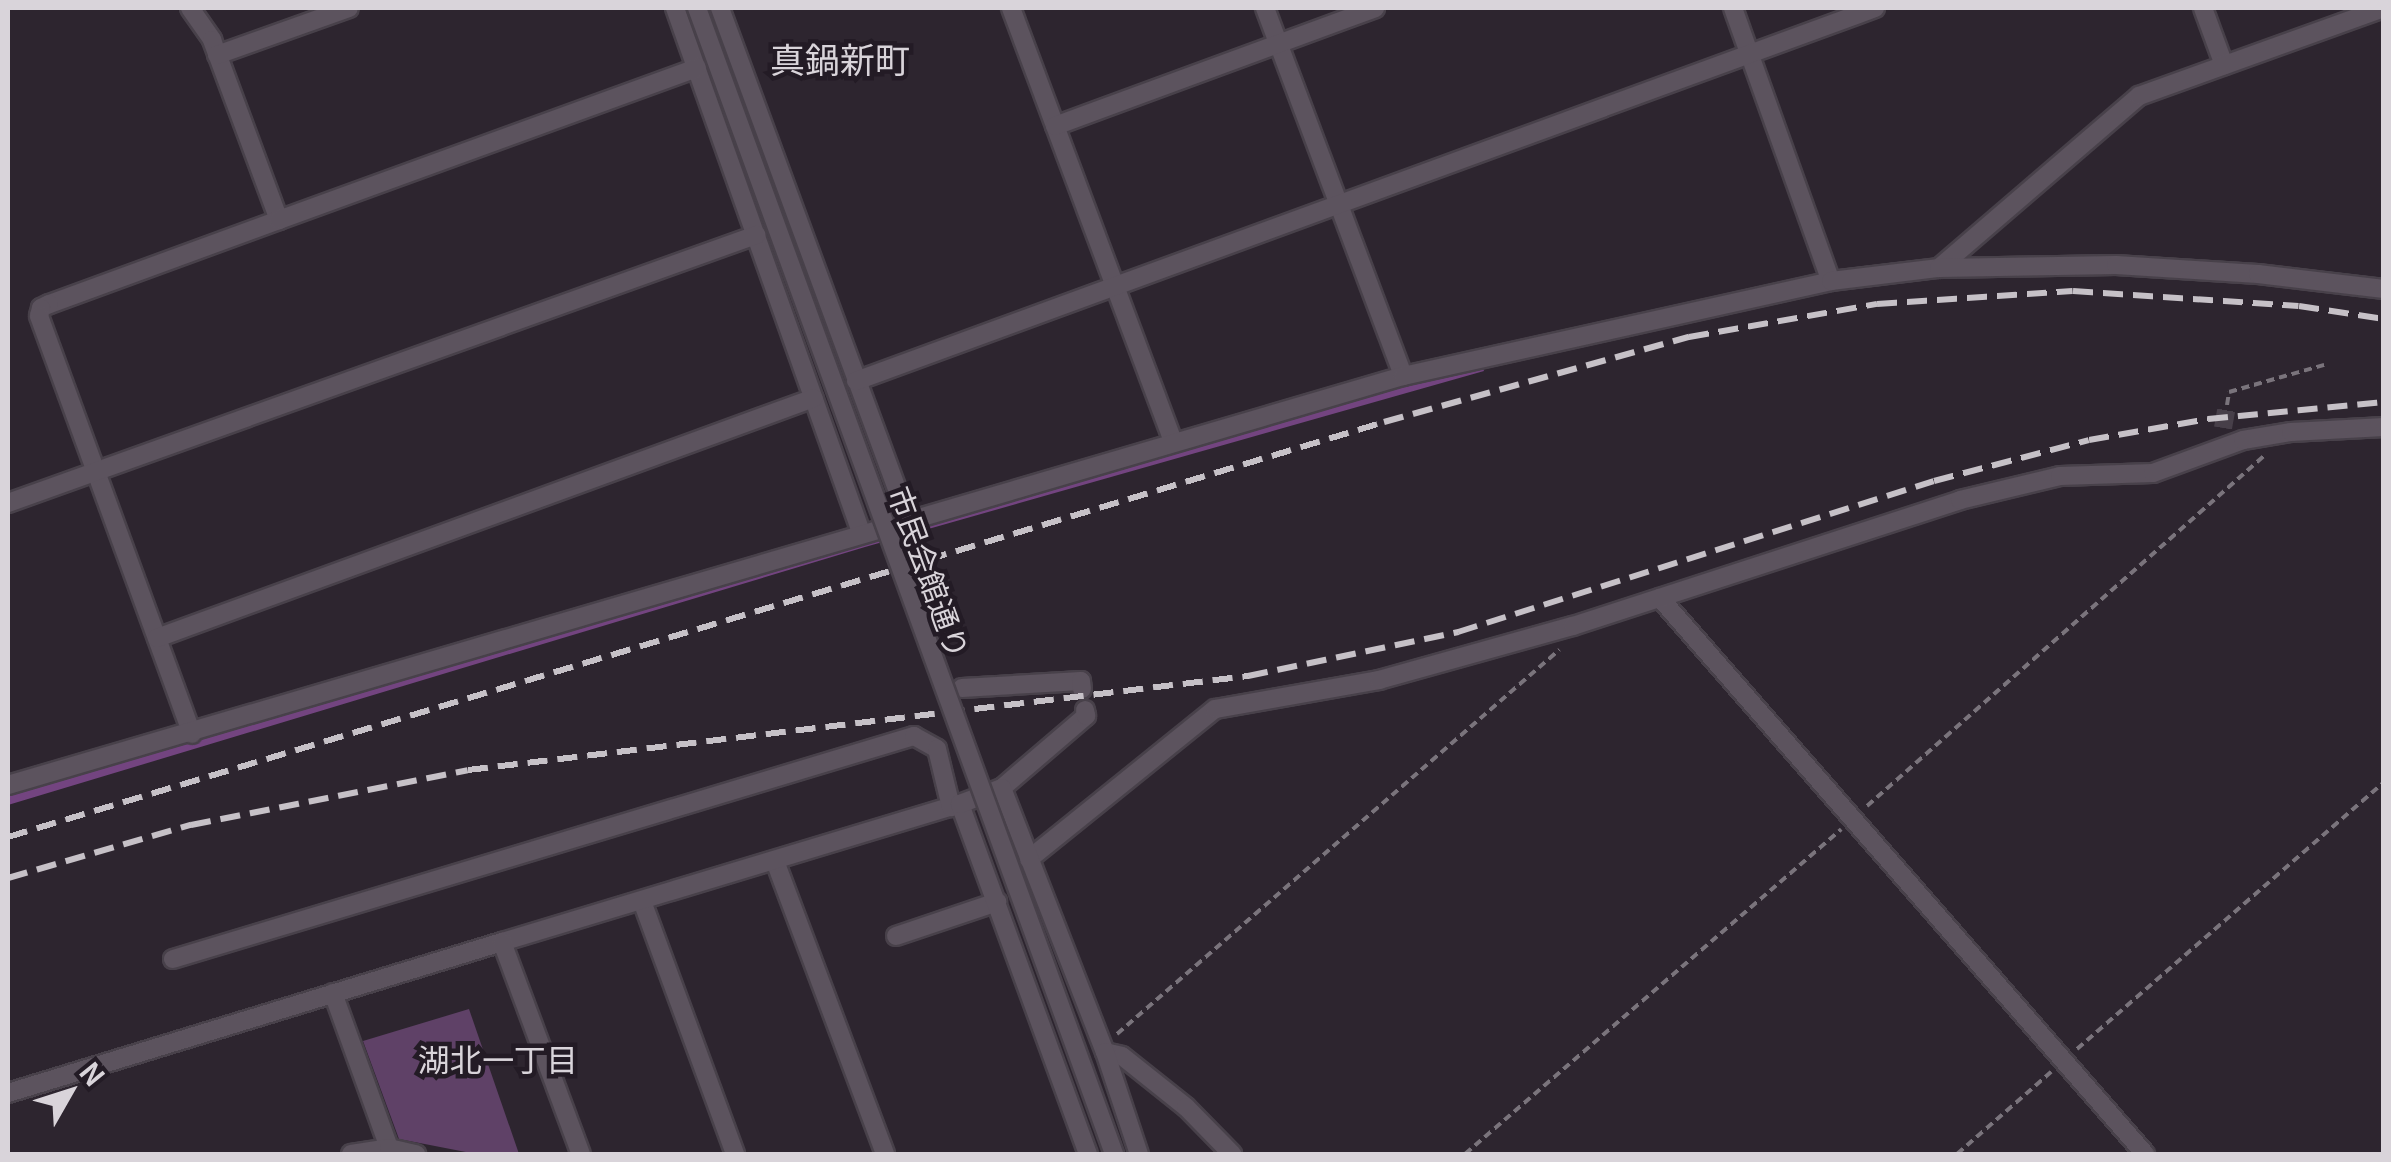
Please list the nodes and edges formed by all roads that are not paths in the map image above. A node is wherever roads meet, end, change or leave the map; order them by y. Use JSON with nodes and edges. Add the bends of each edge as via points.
{"nodes":[{"id":1,"x":190,"y":8,"type":"edge"},
{"id":2,"x":349,"y":8,"type":"edge"},
{"id":3,"x":675,"y":8,"type":"edge"},
{"id":4,"x":697,"y":8,"type":"edge"},
{"id":5,"x":720,"y":8,"type":"edge"},
{"id":6,"x":1011,"y":8,"type":"edge"},
{"id":7,"x":1265,"y":8,"type":"edge"},
{"id":8,"x":1375,"y":8,"type":"edge"},
{"id":9,"x":1733,"y":8,"type":"edge"},
{"id":10,"x":1875,"y":8,"type":"edge"},
{"id":11,"x":2203,"y":8,"type":"edge"},
{"id":12,"x":2383,"y":8,"type":"edge"},
{"id":13,"x":1278,"y":42,"type":"junction"},
{"id":14,"x":1750,"y":54,"type":"junction"},
{"id":15,"x":217,"y":55,"type":"junction"},
{"id":16,"x":2224,"y":65,"type":"junction"},
{"id":17,"x":697,"y":68,"type":"junction"},
{"id":18,"x":1055,"y":126,"type":"junction"},
{"id":19,"x":1338,"y":204,"type":"junction"},
{"id":20,"x":279,"y":220,"type":"junction"},
{"id":21,"x":756,"y":234,"type":"junction"},
{"id":22,"x":1939,"y":268,"type":"junction"},
{"id":23,"x":1832,"y":281,"type":"junction"},
{"id":24,"x":1116,"y":289,"type":"junction"},
{"id":25,"x":2384,"y":289,"type":"edge"},
{"id":26,"x":1402,"y":376,"type":"junction"},
{"id":27,"x":856,"y":381,"type":"junction"},
{"id":28,"x":814,"y":398,"type":"junction"},
{"id":29,"x":2384,"y":428,"type":"edge"},
{"id":30,"x":1173,"y":442,"type":"junction"},
{"id":31,"x":94,"y":472,"type":"junction"},
{"id":32,"x":8,"y":504,"type":"edge"},
{"id":33,"x":908,"y":519,"type":"junction"},
{"id":34,"x":861,"y":532,"type":"junction"},
{"id":35,"x":1660,"y":598,"type":"junction"},
{"id":36,"x":157,"y":638,"type":"junction"},
{"id":37,"x":962,"y":688,"type":"dead end"},
{"id":38,"x":1082,"y":689,"type":"dead end"},
{"id":39,"x":1085,"y":710,"type":"dead end"},
{"id":40,"x":192,"y":734,"type":"junction"},
{"id":41,"x":8,"y":785,"type":"edge"},
{"id":42,"x":1002,"y":788,"type":"junction"},
{"id":43,"x":956,"y":806,"type":"junction"},
{"id":44,"x":1029,"y":859,"type":"junction"},
{"id":45,"x":775,"y":862,"type":"junction"},
{"id":46,"x":642,"y":901,"type":"junction"},
{"id":47,"x":997,"y":902,"type":"junction"},
{"id":48,"x":896,"y":936,"type":"dead end"},
{"id":49,"x":502,"y":942,"type":"junction"},
{"id":50,"x":174,"y":959,"type":"dead end"},
{"id":51,"x":333,"y":994,"type":"junction"},
{"id":52,"x":1104,"y":1049,"type":"junction"},
{"id":53,"x":8,"y":1093,"type":"edge"},
{"id":54,"x":389,"y":1148,"type":"junction"},
{"id":55,"x":351,"y":1154,"type":"edge"},
{"id":56,"x":416,"y":1154,"type":"edge"},
{"id":57,"x":581,"y":1154,"type":"edge"},
{"id":58,"x":735,"y":1154,"type":"edge"},
{"id":59,"x":885,"y":1154,"type":"edge"},
{"id":60,"x":1088,"y":1154,"type":"edge"},
{"id":61,"x":1114,"y":1154,"type":"edge"},
{"id":62,"x":1139,"y":1154,"type":"edge"},
{"id":63,"x":1232,"y":1154,"type":"edge"},
{"id":64,"x":2145,"y":1154,"type":"edge"}],
"edges":[{"from":1,"to":15,"type":"street"},
{"from":2,"to":15,"type":"street"},
{"from":3,"to":17,"type":"street"},
{"from":4,"to":61,"type":"street","name":"市民会館通り","bridge":true},
{"from":5,"to":27,"type":"street"},
{"from":6,"to":18,"type":"street"},
{"from":7,"to":13,"type":"street"},
{"from":8,"to":13,"type":"street"},
{"from":9,"to":14,"type":"street"},
{"from":10,"to":14,"type":"street"},
{"from":11,"to":16,"type":"street"},
{"from":12,"to":16,"type":"street"},
{"from":13,"to":18,"type":"street"},
{"from":13,"to":19,"type":"street"},
{"from":14,"to":19,"type":"street"},
{"from":14,"to":23,"type":"street"},
{"from":15,"to":20,"type":"street"},
{"from":16,"to":22,"type":"street","via":[[2139,96]]},
{"from":17,"to":20,"type":"street"},
{"from":17,"to":21,"type":"street"},
{"from":18,"to":24,"type":"street"},
{"from":19,"to":24,"type":"street"},
{"from":19,"to":26,"type":"street"},
{"from":20,"to":31,"type":"street","via":[[41,308]]},
{"from":21,"to":28,"type":"street"},
{"from":21,"to":31,"type":"street"},
{"from":22,"to":23,"type":"street"},
{"from":22,"to":25,"type":"street","via":[[2116,265]]},
{"from":23,"to":26,"type":"street"},
{"from":24,"to":27,"type":"street"},
{"from":24,"to":30,"type":"street"},
{"from":26,"to":30,"type":"street"},
{"from":27,"to":33,"type":"street"},
{"from":28,"to":34,"type":"street"},
{"from":28,"to":36,"type":"street"},
{"from":29,"to":35,"type":"street","via":[[2243,440],[2154,473],[2060,476],[1960,500]]},
{"from":30,"to":33,"type":"street"},
{"from":31,"to":32,"type":"street"},
{"from":31,"to":36,"type":"street"},
{"from":33,"to":34,"type":"street"},
{"from":34,"to":40,"type":"street"},
{"from":35,"to":44,"type":"street","via":[[1380,680],[1216,710]]},
{"from":35,"to":64,"type":"street"},
{"from":36,"to":40,"type":"street"},
{"from":37,"to":38,"type":"street","via":[[1081,681]]},
{"from":39,"to":42,"type":"street","via":[[1086,716]]},
{"from":40,"to":41,"type":"street"},
{"from":42,"to":43,"type":"street"},
{"from":42,"to":44,"type":"street"},
{"from":43,"to":45,"type":"street"},
{"from":43,"to":47,"type":"street"},
{"from":43,"to":50,"type":"street","via":[[937,748],[914,736]]},
{"from":44,"to":52,"type":"street"},
{"from":45,"to":46,"type":"street"},
{"from":45,"to":59,"type":"street"},
{"from":46,"to":49,"type":"street"},
{"from":46,"to":58,"type":"street"},
{"from":47,"to":48,"type":"street"},
{"from":47,"to":60,"type":"street"},
{"from":49,"to":51,"type":"street"},
{"from":49,"to":57,"type":"street"},
{"from":51,"to":53,"type":"street"},
{"from":51,"to":54,"type":"street"},
{"from":52,"to":62,"type":"street"},
{"from":52,"to":63,"type":"street","via":[[1186,1107]]},
{"from":54,"to":55,"type":"street"},
{"from":54,"to":56,"type":"street"}]}
